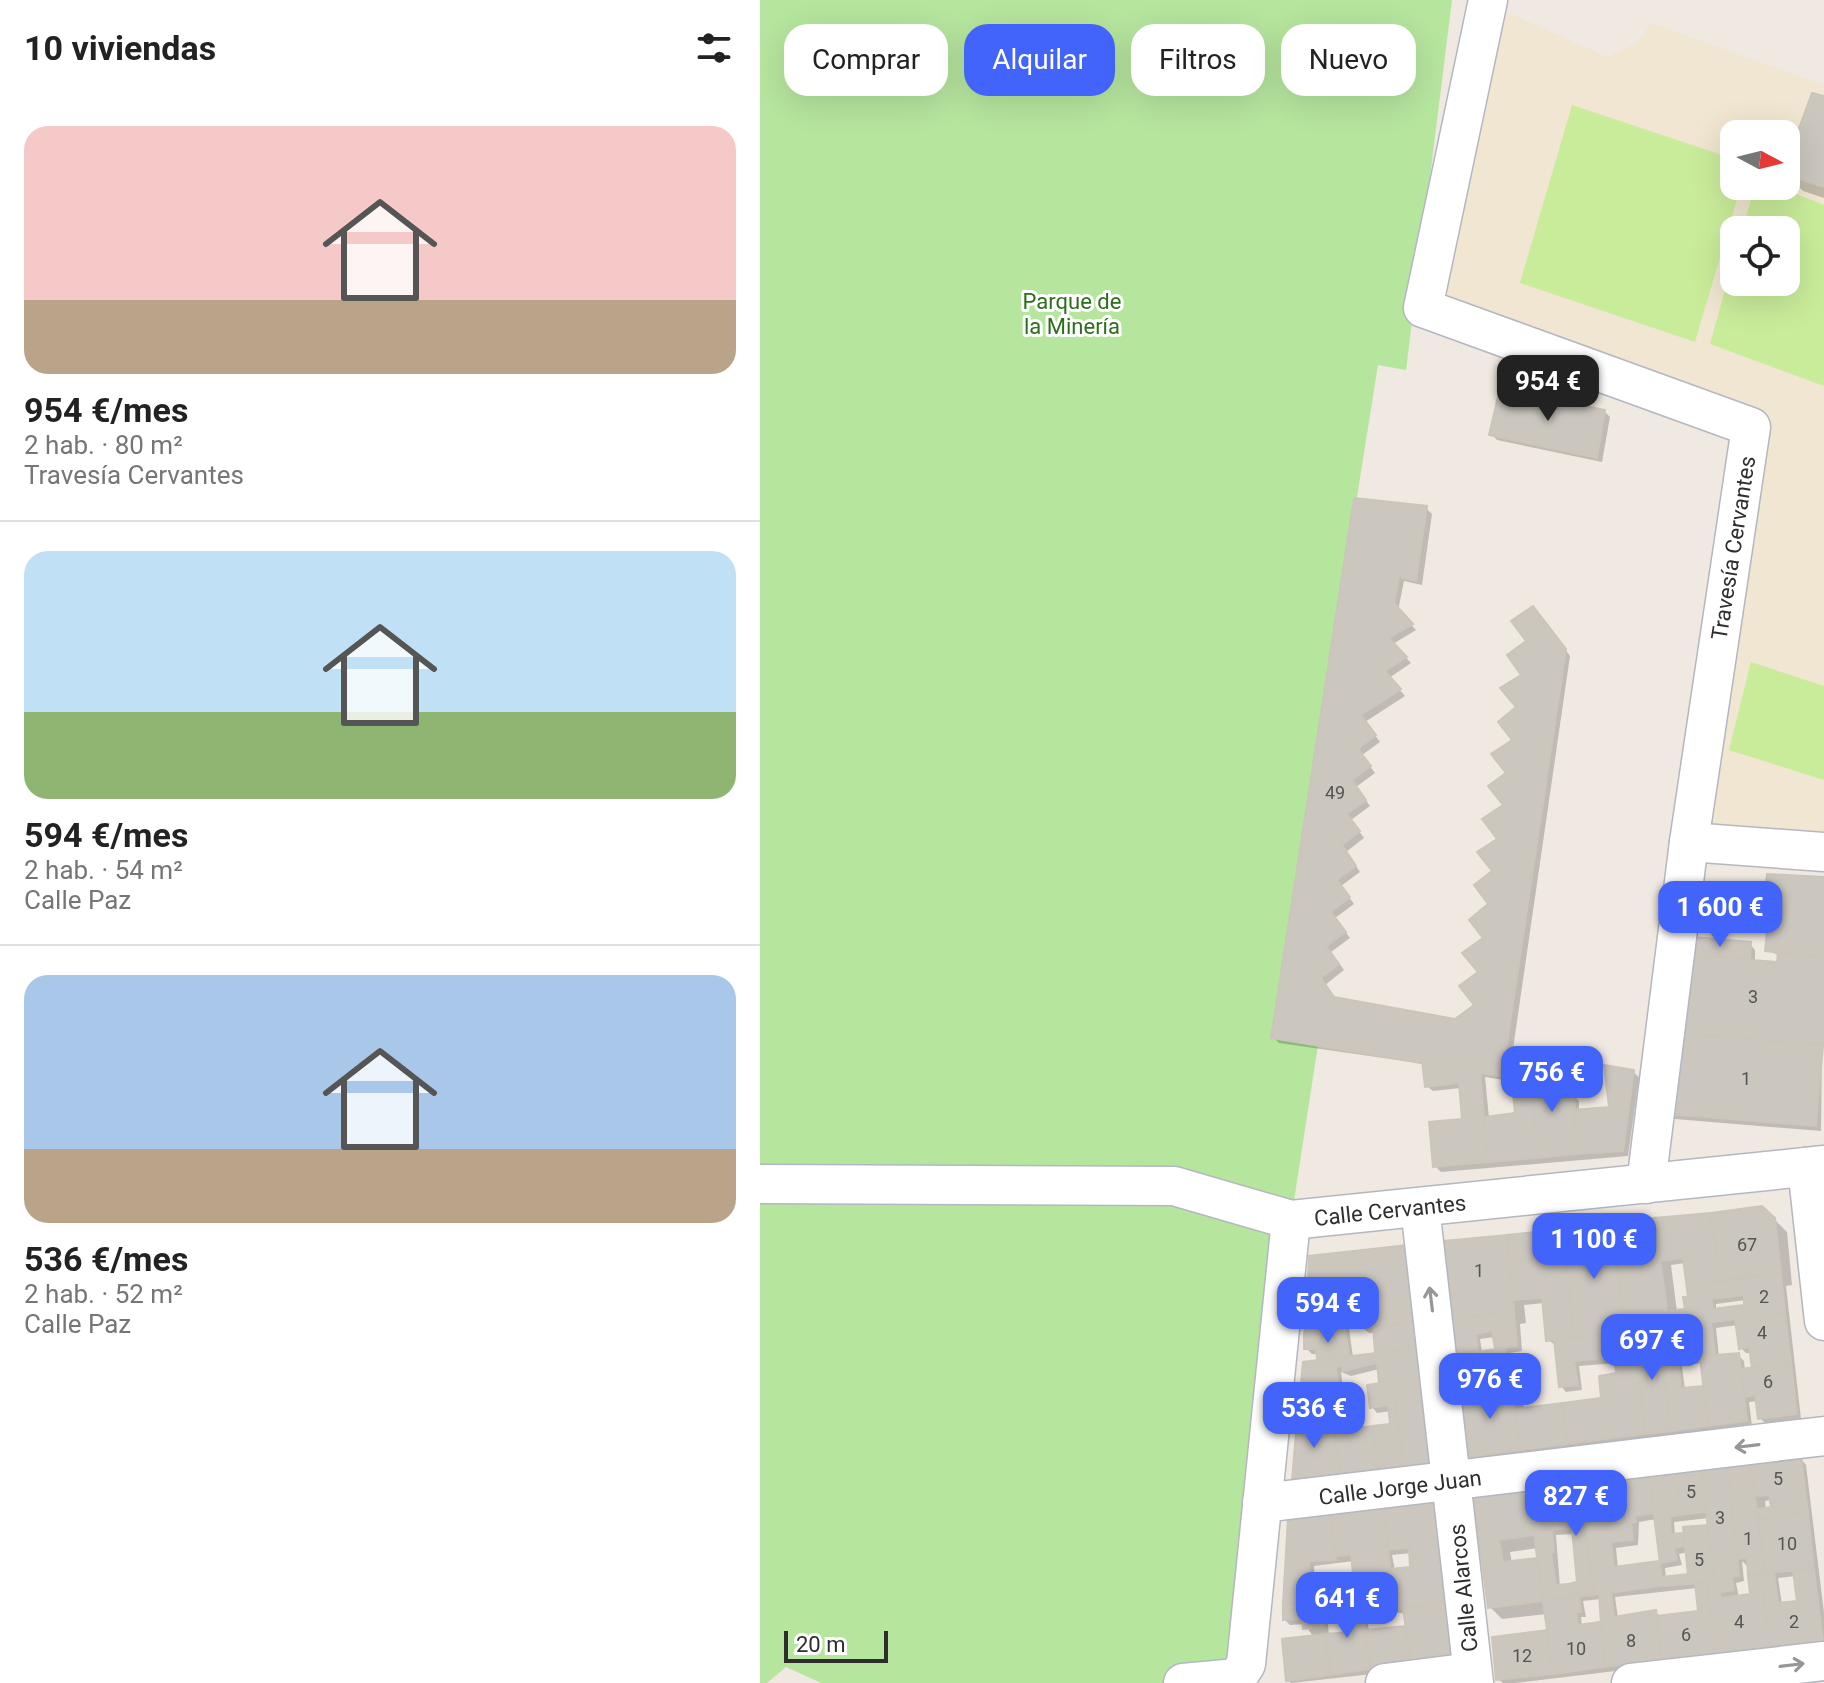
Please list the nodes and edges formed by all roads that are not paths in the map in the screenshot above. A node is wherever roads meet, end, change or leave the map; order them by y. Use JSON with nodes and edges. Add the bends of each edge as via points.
{"nodes":[{"id":1,"x":1488,"y":0,"type":"edge"},
{"id":2,"x":1689,"y":842,"type":"junction"},
{"id":3,"x":1824,"y":852,"type":"edge"},
{"id":4,"x":1815,"y":1166,"type":"edge"},
{"id":5,"x":760,"y":1184,"type":"edge"},
{"id":6,"x":1646,"y":1184,"type":"junction"},
{"id":7,"x":1420,"y":1207,"type":"junction"},
{"id":8,"x":1291,"y":1220,"type":"junction"},
{"id":9,"x":1824,"y":1321,"type":"edge"},
{"id":10,"x":1824,"y":1436,"type":"edge"},
{"id":11,"x":1451,"y":1480,"type":"junction"},
{"id":12,"x":1262,"y":1503,"type":"junction"},
{"id":13,"x":1824,"y":1661,"type":"edge"},
{"id":14,"x":1242,"y":1675,"type":"edge"},
{"id":15,"x":1473,"y":1678,"type":"edge"},
{"id":16,"x":1183,"y":1683,"type":"edge"},
{"id":17,"x":1189,"y":1683,"type":"edge"},
{"id":18,"x":1385,"y":1683,"type":"edge"},
{"id":19,"x":1631,"y":1683,"type":"edge"}],
"edges":[{"from":1,"to":2,"type":"street","name":"Travesía Cervantes","via":[[1423,308],[1751,427]]},
{"from":2,"to":3,"type":"street"},
{"from":2,"to":6,"type":"street","name":"Travesía Cervantes"},
{"from":4,"to":6,"type":"street","name":"Calle Cervantes"},
{"from":4,"to":9,"type":"street"},
{"from":5,"to":8,"type":"street","via":[[1174,1186]]},
{"from":6,"to":7,"type":"street","name":"Calle Cervantes"},
{"from":7,"to":8,"type":"street","name":"Calle Cervantes"},
{"from":11,"to":7,"type":"street","name":"Calle Alarcos","one_way":true},
{"from":8,"to":12,"type":"street"},
{"from":10,"to":11,"type":"street","name":"Calle Jorge Juan","one_way":true},
{"from":11,"to":12,"type":"street","name":"Calle Jorge Juan"},
{"from":11,"to":15,"type":"street","name":"Calle Alarcos"},
{"from":12,"to":14,"type":"street"},
{"from":19,"to":13,"type":"street","one_way":true},
{"from":14,"to":17,"type":"street"},
{"from":15,"to":18,"type":"street"},
{"from":16,"to":17,"type":"street"}]}
